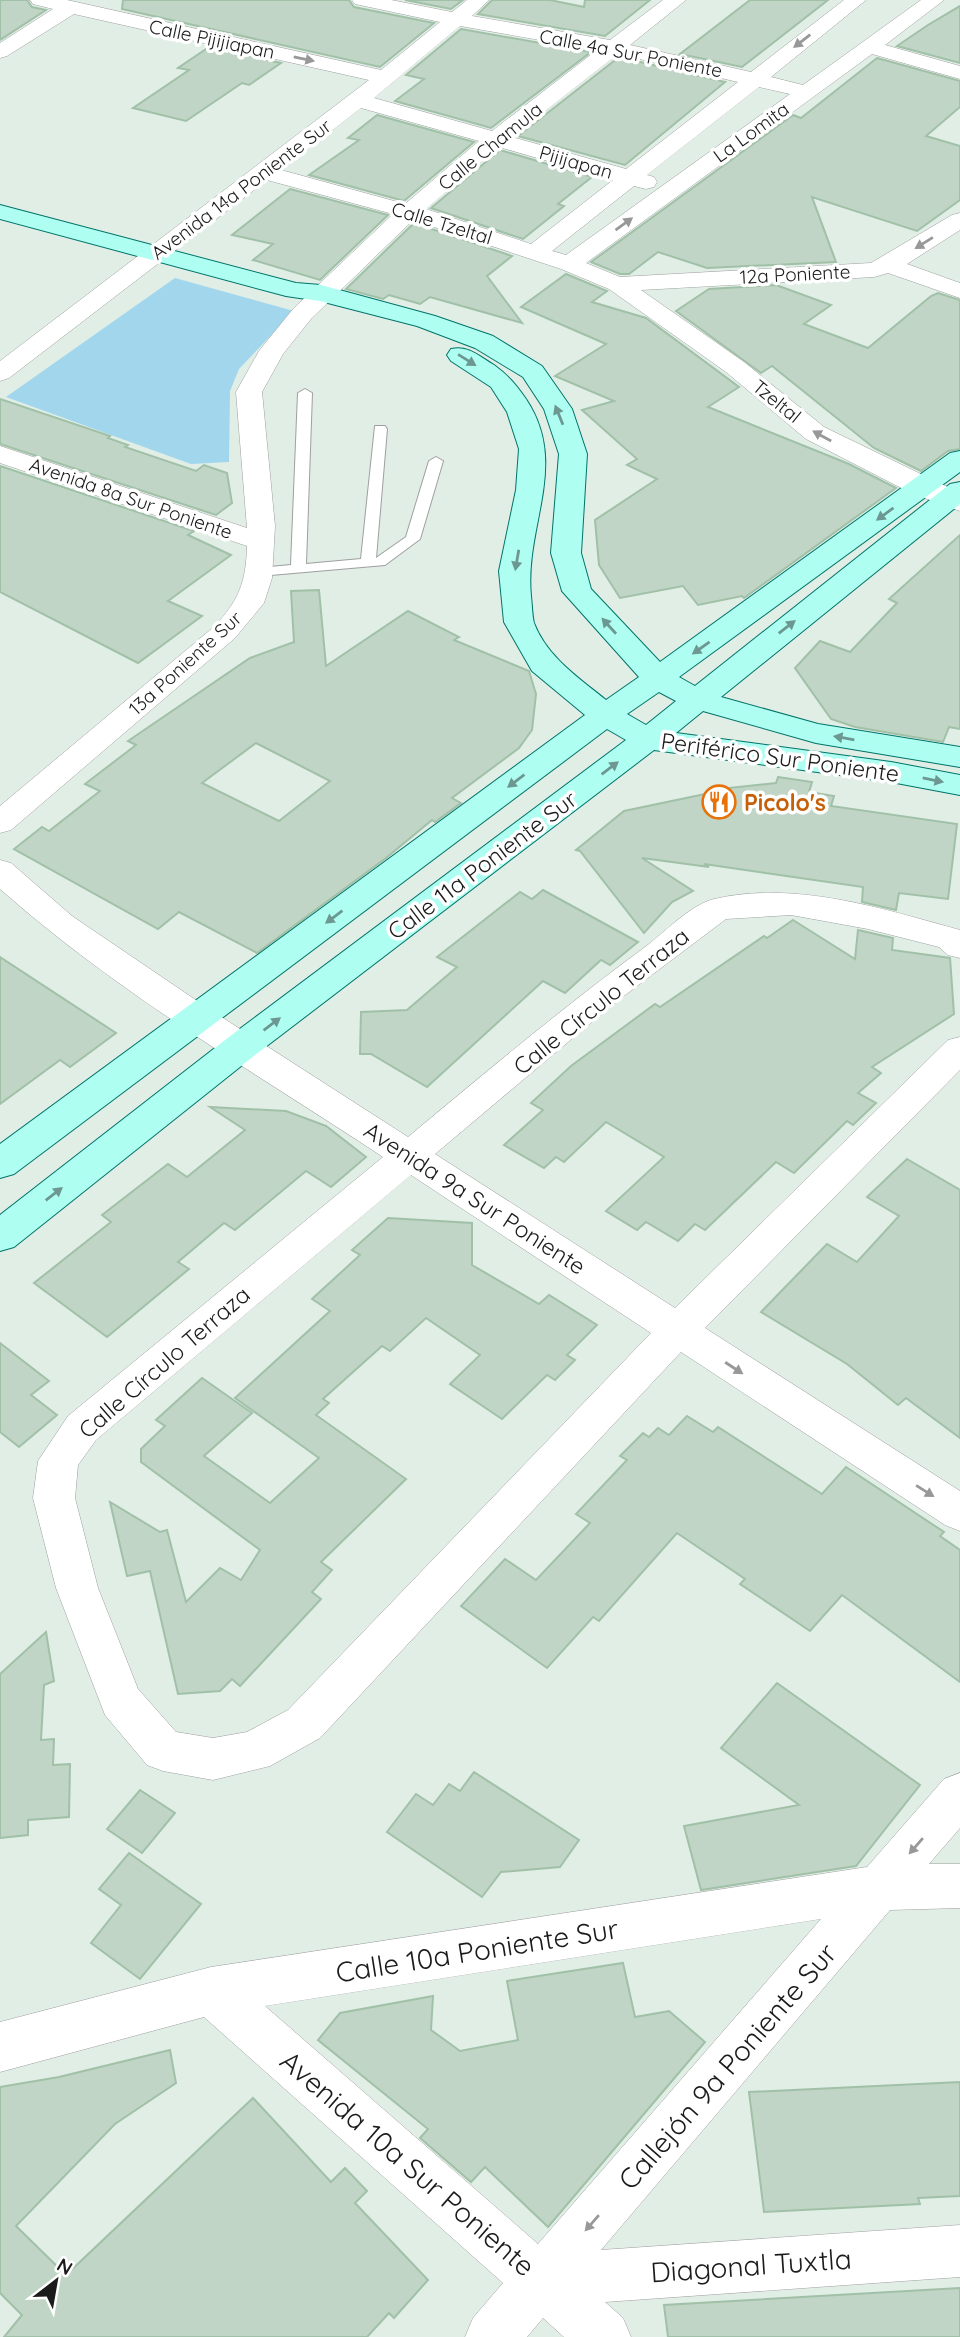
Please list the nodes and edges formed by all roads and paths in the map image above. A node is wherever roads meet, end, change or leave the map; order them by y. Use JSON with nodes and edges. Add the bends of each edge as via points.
{"nodes":[{"id":1,"x":40,"y":0,"type":"edge"},
{"id":2,"x":362,"y":0,"type":"edge"},
{"id":3,"x":479,"y":0,"type":"edge"},
{"id":4,"x":676,"y":0,"type":"edge"},
{"id":5,"x":934,"y":0,"type":"edge"},
{"id":6,"x":864,"y":4,"type":"edge"},
{"id":7,"x":70,"y":7,"type":"junction"},
{"id":8,"x":911,"y":16,"type":"junction"},
{"id":9,"x":454,"y":19,"type":"junction"},
{"id":10,"x":614,"y":47,"type":"junction"},
{"id":11,"x":869,"y":47,"type":"junction"},
{"id":12,"x":0,"y":52,"type":"edge"},
{"id":13,"x":960,"y":73,"type":"edge"},
{"id":14,"x":384,"y":77,"type":"junction"},
{"id":15,"x":754,"y":78,"type":"junction"},
{"id":16,"x":808,"y":92,"type":"junction"},
{"id":17,"x":358,"y":100,"type":"junction"},
{"id":18,"x":497,"y":139,"type":"junction"},
{"id":19,"x":264,"y":172,"type":"junction"},
{"id":20,"x":630,"y":177,"type":"junction"},
{"id":21,"x":673,"y":189,"type":"junction"},
{"id":22,"x":0,"y":212,"type":"edge"},
{"id":23,"x":408,"y":212,"type":"junction"},
{"id":24,"x":960,"y":220,"type":"edge"},
{"id":25,"x":158,"y":252,"type":"junction"},
{"id":26,"x":534,"y":253,"type":"junction"},
{"id":27,"x":569,"y":264,"type":"junction"},
{"id":28,"x":888,"y":265,"type":"junction"},
{"id":29,"x":617,"y":285,"type":"junction"},
{"id":30,"x":960,"y":291,"type":"edge"},
{"id":31,"x":309,"y":295,"type":"junction"},
{"id":32,"x":0,"y":373,"type":"edge"},
{"id":33,"x":305,"y":393,"type":"dead end"},
{"id":34,"x":380,"y":429,"type":"dead end"},
{"id":35,"x":0,"y":454,"type":"edge"},
{"id":36,"x":960,"y":459,"type":"edge"},
{"id":37,"x":436,"y":461,"type":"dead end"},
{"id":38,"x":948,"y":494,"type":"edge"},
{"id":39,"x":261,"y":542,"type":"junction"},
{"id":40,"x":368,"y":564,"type":"junction"},
{"id":41,"x":298,"y":569,"type":"junction"},
{"id":42,"x":259,"y":572,"type":"junction"},
{"id":43,"x":657,"y":678,"type":"junction"},
{"id":44,"x":698,"y":700,"type":"junction"},
{"id":45,"x":605,"y":715,"type":"junction"},
{"id":46,"x":648,"y":739,"type":"junction"},
{"id":47,"x":960,"y":757,"type":"edge"},
{"id":48,"x":960,"y":785,"type":"edge"},
{"id":49,"x":0,"y":823,"type":"edge"},
{"id":50,"x":0,"y":871,"type":"edge"},
{"id":51,"x":960,"y":947,"type":"edge"},
{"id":52,"x":197,"y":1018,"type":"junction"},
{"id":53,"x":242,"y":1046,"type":"junction"},
{"id":54,"x":960,"y":1049,"type":"edge"},
{"id":55,"x":411,"y":1156,"type":"junction"},
{"id":56,"x":0,"y":1164,"type":"edge"},
{"id":57,"x":0,"y":1236,"type":"edge"},
{"id":58,"x":677,"y":1331,"type":"junction"},
{"id":59,"x":960,"y":1513,"type":"edge"},
{"id":60,"x":960,"y":1794,"type":"edge"},
{"id":61,"x":960,"y":1886,"type":"edge"},
{"id":62,"x":879,"y":1888,"type":"junction"},
{"id":63,"x":211,"y":1991,"type":"junction"},
{"id":64,"x":0,"y":2047,"type":"edge"},
{"id":65,"x":960,"y":2250,"type":"edge"},
{"id":66,"x":542,"y":2280,"type":"junction"},
{"id":67,"x":492,"y":2337,"type":"edge"},
{"id":68,"x":604,"y":2337,"type":"edge"}],
"edges":[{"from":1,"to":7,"type":"street","name":"Calle Pijijiapan"},
{"from":2,"to":9,"type":"street","name":"Calle 4a Sur Poniente"},
{"from":3,"to":9,"type":"street","name":"Avenida 14a Poniente Sur"},
{"from":4,"to":10,"type":"street","name":"Calle Chamula"},
{"from":5,"to":8,"type":"street","name":"La Lomita"},
{"from":6,"to":8,"type":"street"},
{"from":6,"to":15,"type":"street","name":"La Lomita","one_way":true},
{"from":7,"to":12,"type":"street"},
{"from":7,"to":14,"type":"street","name":"Calle Pijijiapan","one_way":true},
{"from":8,"to":11,"type":"street","name":"La Lomita"},
{"from":9,"to":10,"type":"street","name":"Calle 4a Sur Poniente"},
{"from":9,"to":14,"type":"street","name":"Avenida 14a Poniente Sur"},
{"from":10,"to":15,"type":"street","name":"Calle 4a Sur Poniente"},
{"from":10,"to":18,"type":"street","name":"Calle Chamula"},
{"from":11,"to":13,"type":"street"},
{"from":11,"to":16,"type":"street","name":"La Lomita"},
{"from":14,"to":17,"type":"street","name":"Avenida 14a Poniente Sur"},
{"from":15,"to":16,"type":"street","name":"Calle 4a Sur Poniente"},
{"from":15,"to":20,"type":"street","name":"La Lomita"},
{"from":16,"to":21,"type":"street","name":"La Lomita"},
{"from":17,"to":18,"type":"street","name":"Pijijapan"},
{"from":17,"to":19,"type":"street","name":"Avenida 14a Poniente Sur"},
{"from":18,"to":20,"type":"street","name":"Pijijapan"},
{"from":18,"to":23,"type":"street","name":"Calle Chamula"},
{"from":19,"to":23,"type":"street","name":"Calle Tzeltal"},
{"from":19,"to":25,"type":"street","name":"Avenida 14a Poniente Sur"},
{"from":20,"to":21,"type":"street","name":"Pijijapan"},
{"from":20,"to":26,"type":"street","name":"La Lomita"},
{"from":27,"to":21,"type":"street","name":"La Lomita","one_way":true},
{"from":22,"to":25,"type":"main road"},
{"from":23,"to":26,"type":"street","name":"Calle Tzeltal"},
{"from":23,"to":31,"type":"street","name":"Calle Chamula"},
{"from":24,"to":28,"type":"street","name":"12a Poniente","one_way":true},
{"from":25,"to":31,"type":"main road"},
{"from":25,"to":32,"type":"street","name":"Avenida 14a Poniente Sur"},
{"from":26,"to":27,"type":"street","name":"Calle Tzeltal"},
{"from":27,"to":29,"type":"street","name":"Calle Tzeltal"},
{"from":28,"to":29,"type":"street","name":"12a Poniente","via":[[874,270]]},
{"from":28,"to":30,"type":"street"},
{"from":38,"to":29,"type":"street","name":"Tzeltal","one_way":true,"via":[[815,433],[735,367]]},
{"from":31,"to":39,"type":"street","name":"13a Poniente Sur","via":[[249,392]]},
{"from":43,"to":31,"type":"main road","name":"Periférico Sur Poniente","one_way":true,"via":[[577,590],[566,553],[573,454],[558,409],[533,372],[484,342],[426,321]]},
{"from":31,"to":45,"type":"main road","name":"Periférico Sur Poniente","one_way":true,"via":[[459,355],[500,382],[521,412],[533,449],[514,571],[519,622],[543,664]]},
{"from":33,"to":41,"type":"lane"},
{"from":34,"to":40,"type":"lane"},
{"from":35,"to":39,"type":"street","name":"Avenida 8a Sur Poniente"},
{"from":36,"to":38,"type":"main road","name":"Calle 11a Poniente Sur"},
{"from":37,"to":40,"type":"lane","via":[[413,539],[380,562]]},
{"from":38,"to":43,"type":"main road","name":"Calle 11a Poniente Sur","one_way":true},
{"from":44,"to":38,"type":"main road","name":"Calle 11a Poniente Sur","one_way":true},
{"from":39,"to":42,"type":"street","name":"13a Poniente Sur"},
{"from":40,"to":41,"type":"lane"},
{"from":41,"to":42,"type":"lane"},
{"from":42,"to":49,"type":"street","name":"13a Poniente Sur","via":[[252,598],[225,632]]},
{"from":43,"to":44,"type":"main road","name":"Periférico Sur Poniente"},
{"from":43,"to":45,"type":"main road","name":"Calle 11a Poniente Sur"},
{"from":44,"to":46,"type":"main road","name":"Calle 11a Poniente Sur"},
{"from":47,"to":44,"type":"main road","name":"Periférico Sur Poniente","one_way":true,"via":[[816,733]]},
{"from":45,"to":46,"type":"main road","name":"Periférico Sur Poniente"},
{"from":45,"to":52,"type":"main road","name":"Calle 11a Poniente Sur","one_way":true},
{"from":46,"to":48,"type":"main road","name":"Periférico Sur Poniente","one_way":true},
{"from":53,"to":46,"type":"main road","name":"Calle 11a Poniente Sur","one_way":true},
{"from":50,"to":52,"type":"street","name":"Avenida 9a Sur Poniente","via":[[60,924]]},
{"from":51,"to":55,"type":"street","name":"Calle Círculo Terraza","via":[[950,939],[868,918],[791,904],[716,910],[600,997]]},
{"from":52,"to":53,"type":"street","name":"Avenida 9a Sur Poniente"},
{"from":52,"to":56,"type":"main road","name":"Calle 11a Poniente Sur"},
{"from":53,"to":55,"type":"street","name":"Avenida 9a Sur Poniente"},
{"from":57,"to":53,"type":"main road","name":"Calle 11a Poniente Sur","one_way":true},
{"from":54,"to":58,"type":"street","name":"Calle Círculo Terraza"},
{"from":55,"to":58,"type":"street","name":"Avenida 9a Sur Poniente"},
{"from":55,"to":58,"type":"street","name":"Calle Círculo Terraza","via":[[82,1428],[58,1461],[54,1498],[77,1588],[121,1701],[163,1750],[213,1759],[254,1751],[304,1724]]},
{"from":58,"to":59,"type":"street","name":"Avenida 9a Sur Poniente","one_way":true},
{"from":60,"to":62,"type":"street","name":"Callejón 9a Poniente Sur","one_way":true},
{"from":61,"to":62,"type":"street","name":"Calle 10a Poniente Sur"},
{"from":62,"to":63,"type":"street","name":"Calle 10a Poniente Sur"},
{"from":62,"to":66,"type":"street","name":"Callejón 9a Poniente Sur","one_way":true},
{"from":63,"to":64,"type":"street","name":"Calle 10a Poniente Sur"},
{"from":63,"to":66,"type":"street","name":"Avenida 10a Sur Poniente"},
{"from":65,"to":66,"type":"street","name":"Diagonal Tuxtla"},
{"from":66,"to":67,"type":"street","name":"Callejón 9a Poniente Sur"},
{"from":66,"to":68,"type":"street","name":"Avenida 10a Sur Poniente"}]}
